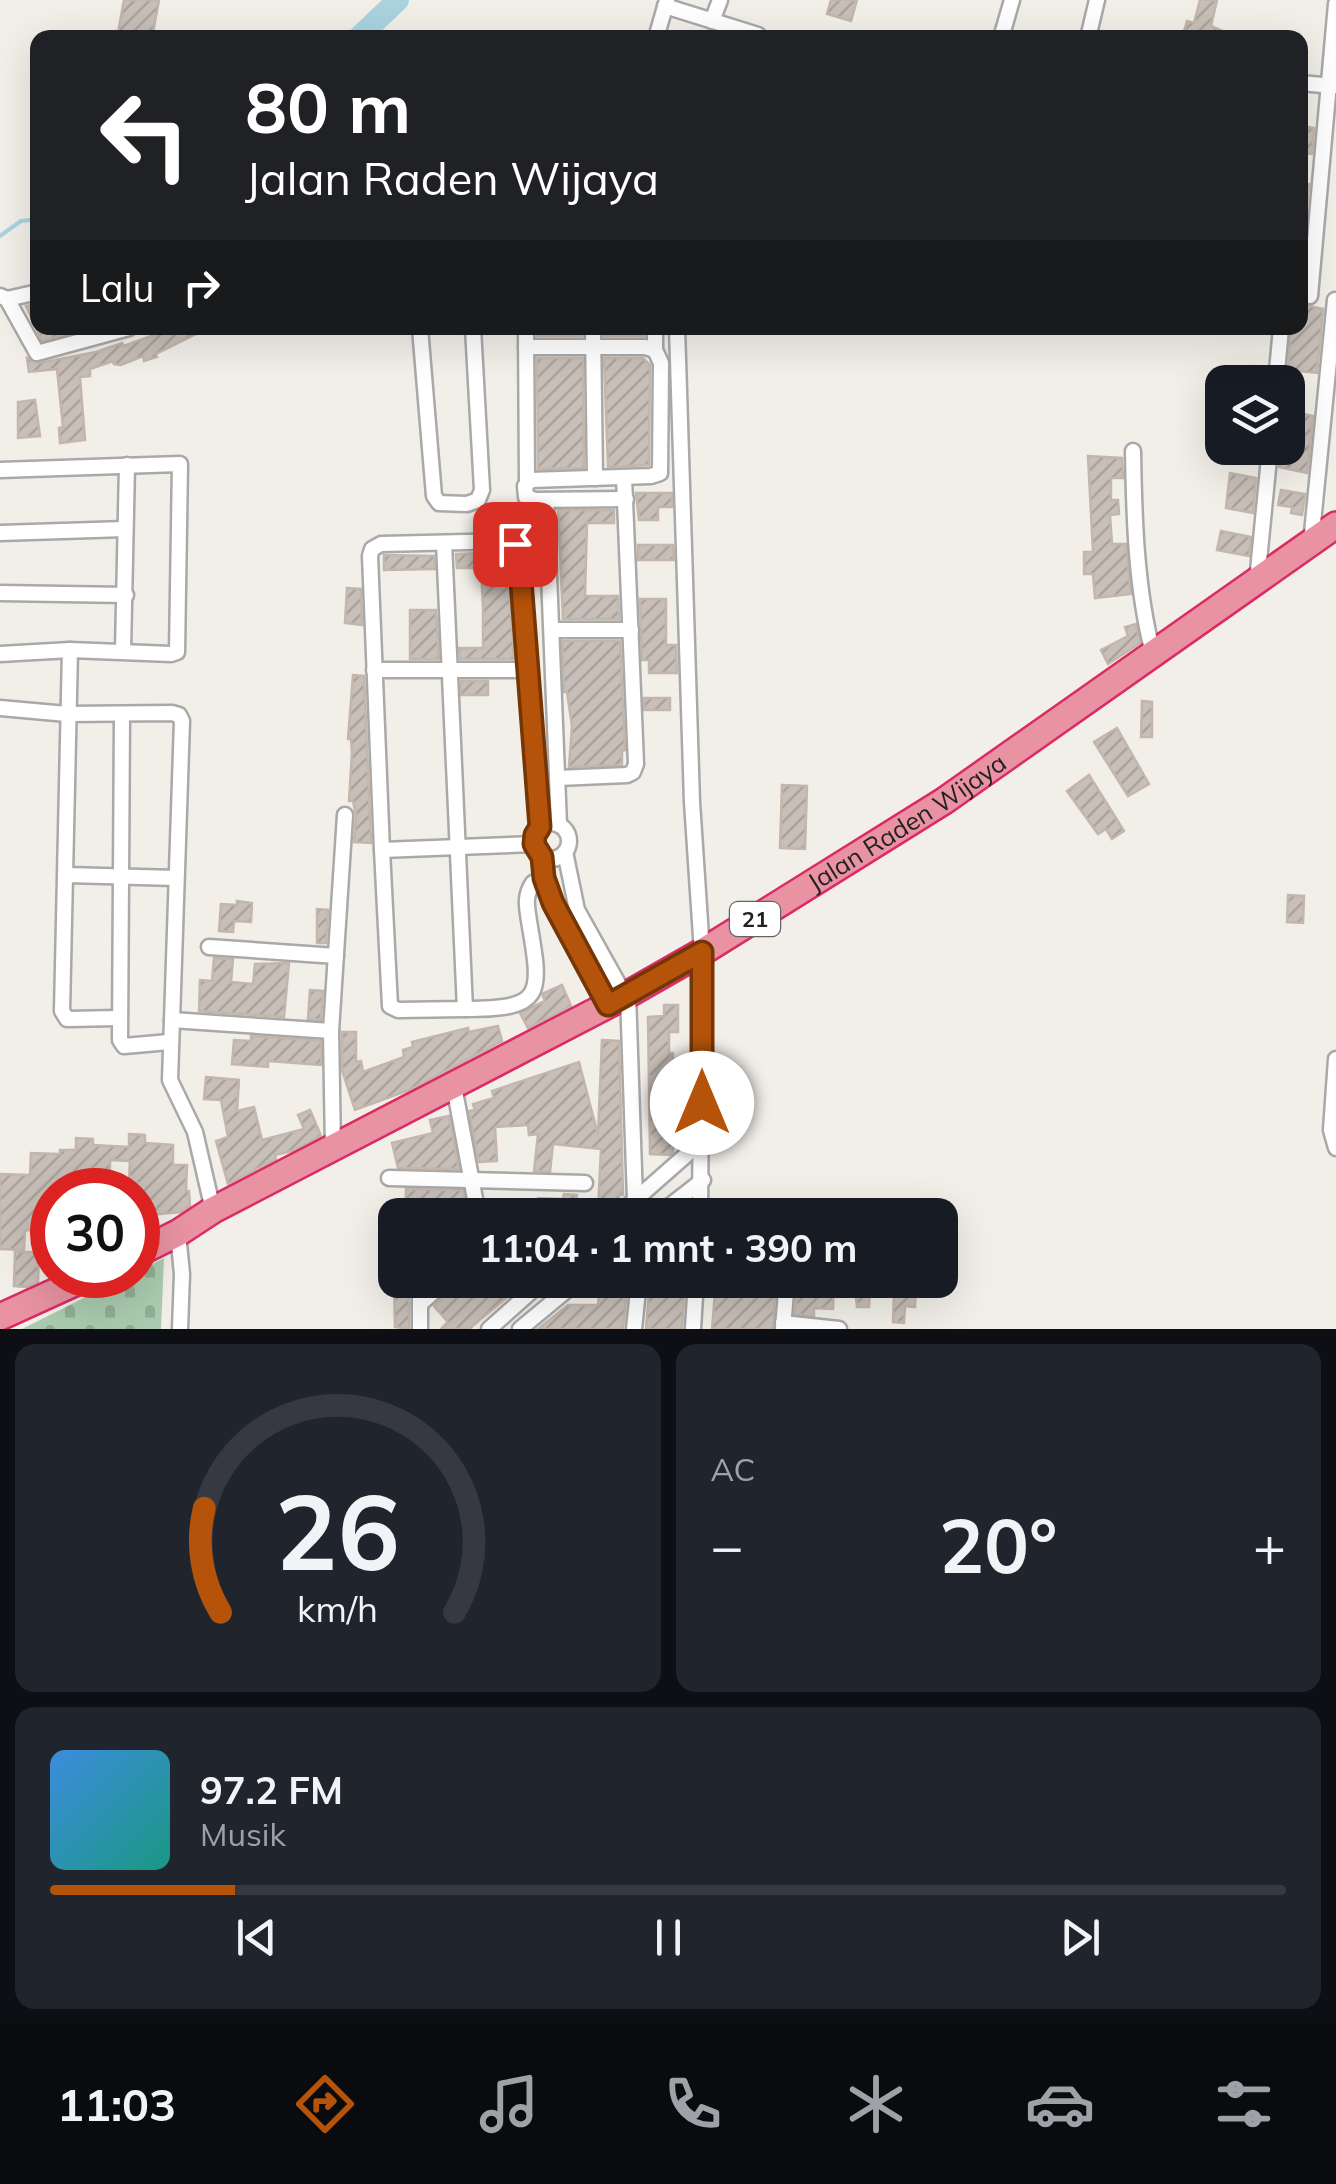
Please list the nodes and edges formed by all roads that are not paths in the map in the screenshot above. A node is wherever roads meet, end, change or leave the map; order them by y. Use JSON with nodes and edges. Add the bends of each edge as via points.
{"nodes":[{"id":1,"x":720,"y":0,"type":"edge"},
{"id":2,"x":1012,"y":0,"type":"edge"},
{"id":3,"x":1098,"y":0,"type":"edge"},
{"id":4,"x":666,"y":3,"type":"edge"},
{"id":5,"x":1336,"y":4,"type":"edge"},
{"id":6,"x":712,"y":21,"type":"junction"},
{"id":7,"x":658,"y":30,"type":"edge"},
{"id":8,"x":742,"y":30,"type":"edge"},
{"id":9,"x":1003,"y":30,"type":"edge"},
{"id":10,"x":1090,"y":30,"type":"edge"},
{"id":11,"x":1332,"y":86,"type":"edge"},
{"id":12,"x":1330,"y":128,"type":"edge"},
{"id":13,"x":1317,"y":214,"type":"junction"},
{"id":14,"x":1336,"y":217,"type":"edge"},
{"id":15,"x":1308,"y":275,"type":"edge"},
{"id":16,"x":30,"y":293,"type":"edge"},
{"id":17,"x":1308,"y":296,"type":"edge"},
{"id":18,"x":3,"y":298,"type":"edge"},
{"id":19,"x":1335,"y":300,"type":"edge"},
{"id":20,"x":103,"y":335,"type":"edge"},
{"id":21,"x":421,"y":335,"type":"edge"},
{"id":22,"x":473,"y":335,"type":"edge"},
{"id":23,"x":526,"y":335,"type":"edge"},
{"id":24,"x":593,"y":335,"type":"edge"},
{"id":25,"x":655,"y":335,"type":"edge"},
{"id":26,"x":677,"y":335,"type":"edge"},
{"id":27,"x":1280,"y":335,"type":"edge"},
{"id":28,"x":526,"y":347,"type":"junction"},
{"id":29,"x":593,"y":347,"type":"junction"},
{"id":30,"x":655,"y":350,"type":"junction"},
{"id":31,"x":1278,"y":365,"type":"edge"},
{"id":32,"x":1133,"y":451,"type":"dead end"},
{"id":33,"x":126,"y":465,"type":"junction"},
{"id":34,"x":1268,"y":465,"type":"edge"},
{"id":35,"x":0,"y":470,"type":"edge"},
{"id":36,"x":624,"y":477,"type":"junction"},
{"id":37,"x":596,"y":478,"type":"junction"},
{"id":38,"x":526,"y":482,"type":"junction"},
{"id":39,"x":626,"y":499,"type":"junction"},
{"id":40,"x":546,"y":500,"type":"junction"},
{"id":41,"x":1336,"y":526,"type":"edge"},
{"id":42,"x":126,"y":529,"type":"junction"},
{"id":43,"x":0,"y":532,"type":"edge"},
{"id":44,"x":444,"y":543,"type":"junction"},
{"id":45,"x":1311,"y":544,"type":"junction"},
{"id":46,"x":1257,"y":582,"type":"junction"},
{"id":47,"x":0,"y":594,"type":"edge"},
{"id":48,"x":126,"y":595,"type":"junction"},
{"id":49,"x":552,"y":630,"type":"junction"},
{"id":50,"x":631,"y":630,"type":"junction"},
{"id":51,"x":70,"y":650,"type":"junction"},
{"id":52,"x":124,"y":651,"type":"junction"},
{"id":53,"x":1154,"y":653,"type":"junction"},
{"id":54,"x":0,"y":654,"type":"edge"},
{"id":55,"x":374,"y":670,"type":"junction"},
{"id":56,"x":448,"y":670,"type":"junction"},
{"id":57,"x":528,"y":670,"type":"junction"},
{"id":58,"x":0,"y":708,"type":"edge"},
{"id":59,"x":67,"y":714,"type":"junction"},
{"id":60,"x":122,"y":715,"type":"junction"},
{"id":61,"x":558,"y":778,"type":"junction"},
{"id":62,"x":345,"y":815,"type":"dead end"},
{"id":63,"x":559,"y":825,"type":"junction"},
{"id":64,"x":540,"y":827,"type":"junction"},
{"id":65,"x":458,"y":847,"type":"junction"},
{"id":66,"x":382,"y":850,"type":"junction"},
{"id":67,"x":538,"y":850,"type":"junction"},
{"id":68,"x":566,"y":852,"type":"junction"},
{"id":69,"x":68,"y":875,"type":"junction"},
{"id":70,"x":122,"y":875,"type":"junction"},
{"id":71,"x":176,"y":878,"type":"junction"},
{"id":72,"x":544,"y":878,"type":"junction"},
{"id":73,"x":579,"y":933,"type":"junction"},
{"id":74,"x":209,"y":947,"type":"dead end"},
{"id":75,"x":702,"y":952,"type":"junction"},
{"id":76,"x":336,"y":956,"type":"junction"},
{"id":77,"x":620,"y":998,"type":"junction"},
{"id":78,"x":464,"y":1009,"type":"junction"},
{"id":79,"x":118,"y":1018,"type":"junction"},
{"id":80,"x":172,"y":1020,"type":"junction"},
{"id":81,"x":331,"y":1031,"type":"junction"},
{"id":82,"x":169,"y":1042,"type":"junction"},
{"id":83,"x":1336,"y":1060,"type":"edge"},
{"id":84,"x":454,"y":1086,"type":"junction"},
{"id":85,"x":702,"y":1141,"type":"junction"},
{"id":86,"x":1336,"y":1148,"type":"edge"},
{"id":87,"x":333,"y":1150,"type":"junction"},
{"id":88,"x":388,"y":1178,"type":"dead end"},
{"id":89,"x":703,"y":1180,"type":"junction"},
{"id":90,"x":472,"y":1182,"type":"junction"},
{"id":91,"x":585,"y":1183,"type":"dead end"},
{"id":92,"x":475,"y":1198,"type":"edge"},
{"id":93,"x":637,"y":1198,"type":"edge"},
{"id":94,"x":648,"y":1198,"type":"edge"},
{"id":95,"x":680,"y":1198,"type":"edge"},
{"id":96,"x":701,"y":1198,"type":"edge"},
{"id":97,"x":213,"y":1210,"type":"junction"},
{"id":98,"x":178,"y":1233,"type":"junction"},
{"id":99,"x":160,"y":1242,"type":"edge"},
{"id":100,"x":42,"y":1298,"type":"edge"},
{"id":101,"x":420,"y":1298,"type":"edge"},
{"id":102,"x":427,"y":1298,"type":"edge"},
{"id":103,"x":524,"y":1298,"type":"edge"},
{"id":104,"x":557,"y":1298,"type":"edge"},
{"id":105,"x":637,"y":1298,"type":"edge"},
{"id":106,"x":695,"y":1298,"type":"edge"},
{"id":107,"x":785,"y":1298,"type":"edge"},
{"id":108,"x":420,"y":1304,"type":"junction"},
{"id":109,"x":0,"y":1317,"type":"edge"},
{"id":110,"x":783,"y":1326,"type":"edge"},
{"id":111,"x":180,"y":1329,"type":"edge"},
{"id":112,"x":420,"y":1329,"type":"edge"},
{"id":113,"x":490,"y":1329,"type":"edge"},
{"id":114,"x":520,"y":1329,"type":"edge"},
{"id":115,"x":634,"y":1329,"type":"edge"},
{"id":116,"x":694,"y":1329,"type":"edge"},
{"id":117,"x":839,"y":1329,"type":"edge"}],
"edges":[{"from":1,"to":6,"type":"street"},
{"from":2,"to":9,"type":"street"},
{"from":3,"to":10,"type":"street"},
{"from":4,"to":6,"type":"street"},
{"from":4,"to":7,"type":"street"},
{"from":5,"to":11,"type":"street"},
{"from":6,"to":8,"type":"street"},
{"from":11,"to":12,"type":"street"},
{"from":12,"to":13,"type":"street"},
{"from":13,"to":14,"type":"street"},
{"from":13,"to":15,"type":"street"},
{"from":16,"to":18,"type":"street"},
{"from":17,"to":19,"type":"street"},
{"from":18,"to":20,"type":"street","via":[[37,353]]},
{"from":19,"to":45,"type":"street"},
{"from":21,"to":22,"type":"street","via":[[434,496],[466,504],[482,490]]},
{"from":23,"to":28,"type":"street"},
{"from":24,"to":29,"type":"street"},
{"from":25,"to":30,"type":"street"},
{"from":26,"to":75,"type":"street"},
{"from":27,"to":31,"type":"street"},
{"from":28,"to":29,"type":"street"},
{"from":28,"to":38,"type":"street"},
{"from":29,"to":30,"type":"street"},
{"from":29,"to":37,"type":"street"},
{"from":30,"to":36,"type":"street","via":[[661,363],[660,473]]},
{"from":32,"to":53,"type":"street","via":[[1145,624]]},
{"from":33,"to":35,"type":"street"},
{"from":33,"to":42,"type":"street"},
{"from":33,"to":52,"type":"street","via":[[180,464],[177,652]]},
{"from":34,"to":46,"type":"street"},
{"from":36,"to":37,"type":"street"},
{"from":36,"to":39,"type":"street"},
{"from":37,"to":38,"type":"street"},
{"from":38,"to":40,"type":"street","via":[[526,497]]},
{"from":39,"to":40,"type":"street"},
{"from":39,"to":50,"type":"street"},
{"from":40,"to":49,"type":"street"},
{"from":41,"to":45,"type":"highway","name":"Jalan Raden Wijaya","number":"21"},
{"from":42,"to":43,"type":"street"},
{"from":42,"to":48,"type":"street"},
{"from":44,"to":55,"type":"street","via":[[372,548]]},
{"from":44,"to":56,"type":"street"},
{"from":44,"to":57,"type":"street","via":[[515,544]]},
{"from":45,"to":46,"type":"highway","name":"Jalan Raden Wijaya","number":"21"},
{"from":46,"to":53,"type":"highway","name":"Jalan Raden Wijaya","number":"21"},
{"from":47,"to":48,"type":"street"},
{"from":48,"to":52,"type":"street"},
{"from":49,"to":50,"type":"street"},
{"from":49,"to":61,"type":"street"},
{"from":50,"to":61,"type":"street","via":[[633,772]]},
{"from":51,"to":52,"type":"street"},
{"from":51,"to":54,"type":"street"},
{"from":51,"to":59,"type":"street"},
{"from":53,"to":75,"type":"highway","name":"Jalan Raden Wijaya","number":"21","via":[[944,802]]},
{"from":55,"to":56,"type":"street"},
{"from":55,"to":66,"type":"street"},
{"from":56,"to":57,"type":"street"},
{"from":56,"to":65,"type":"street"},
{"from":57,"to":64,"type":"street"},
{"from":58,"to":59,"type":"street"},
{"from":59,"to":60,"type":"street"},
{"from":59,"to":69,"type":"street"},
{"from":60,"to":70,"type":"street"},
{"from":60,"to":71,"type":"street","via":[[172,713],[182,721]]},
{"from":61,"to":63,"type":"street"},
{"from":62,"to":76,"type":"street"},
{"from":63,"to":64,"type":"street"},
{"from":63,"to":68,"type":"street","via":[[568,837]]},
{"from":64,"to":67,"type":"street"},
{"from":65,"to":66,"type":"street"},
{"from":65,"to":67,"type":"street"},
{"from":65,"to":78,"type":"street"},
{"from":66,"to":78,"type":"street","via":[[390,1006]]},
{"from":67,"to":68,"type":"street","via":[[555,859]]},
{"from":67,"to":72,"type":"street"},
{"from":68,"to":73,"type":"street"},
{"from":69,"to":70,"type":"street"},
{"from":69,"to":79,"type":"street","via":[[62,1011],[68,1019]]},
{"from":70,"to":71,"type":"street"},
{"from":70,"to":79,"type":"street"},
{"from":71,"to":80,"type":"street"},
{"from":72,"to":73,"type":"street","via":[[553,903]]},
{"from":72,"to":78,"type":"street","via":[[532,882],[526,900],[535,972],[531,995],[508,1009]]},
{"from":73,"to":77,"type":"street"},
{"from":74,"to":76,"type":"street"},
{"from":75,"to":77,"type":"highway","name":"Jalan Raden Wijaya","number":"21"},
{"from":75,"to":85,"type":"street"},
{"from":76,"to":81,"type":"street"},
{"from":77,"to":84,"type":"highway","name":"Jalan Raden Wijaya","number":"21"},
{"from":77,"to":93,"type":"street"},
{"from":79,"to":82,"type":"street","via":[[124,1046]]},
{"from":80,"to":81,"type":"street"},
{"from":80,"to":82,"type":"street"},
{"from":81,"to":87,"type":"street"},
{"from":82,"to":97,"type":"street","via":[[170,1080],[194,1132]]},
{"from":83,"to":86,"type":"street"},
{"from":84,"to":87,"type":"highway","name":"Jalan Raden Wijaya","number":"21"},
{"from":84,"to":90,"type":"street"},
{"from":85,"to":89,"type":"street"},
{"from":85,"to":94,"type":"street"},
{"from":87,"to":97,"type":"highway","name":"Jalan Raden Wijaya","number":"21"},
{"from":88,"to":90,"type":"street"},
{"from":89,"to":95,"type":"street"},
{"from":89,"to":96,"type":"street"},
{"from":90,"to":91,"type":"street"},
{"from":90,"to":92,"type":"street"},
{"from":97,"to":98,"type":"highway","name":"Jalan Raden Wijaya","number":"21"},
{"from":98,"to":99,"type":"highway","name":"Jalan Raden Wijaya","number":"21"},
{"from":98,"to":111,"type":"street"},
{"from":100,"to":109,"type":"highway"},
{"from":101,"to":108,"type":"street"},
{"from":102,"to":108,"type":"street"},
{"from":103,"to":113,"type":"street"},
{"from":104,"to":114,"type":"street"},
{"from":105,"to":115,"type":"street"},
{"from":106,"to":116,"type":"street"},
{"from":107,"to":110,"type":"street"},
{"from":108,"to":112,"type":"street"},
{"from":110,"to":117,"type":"street"}]}
